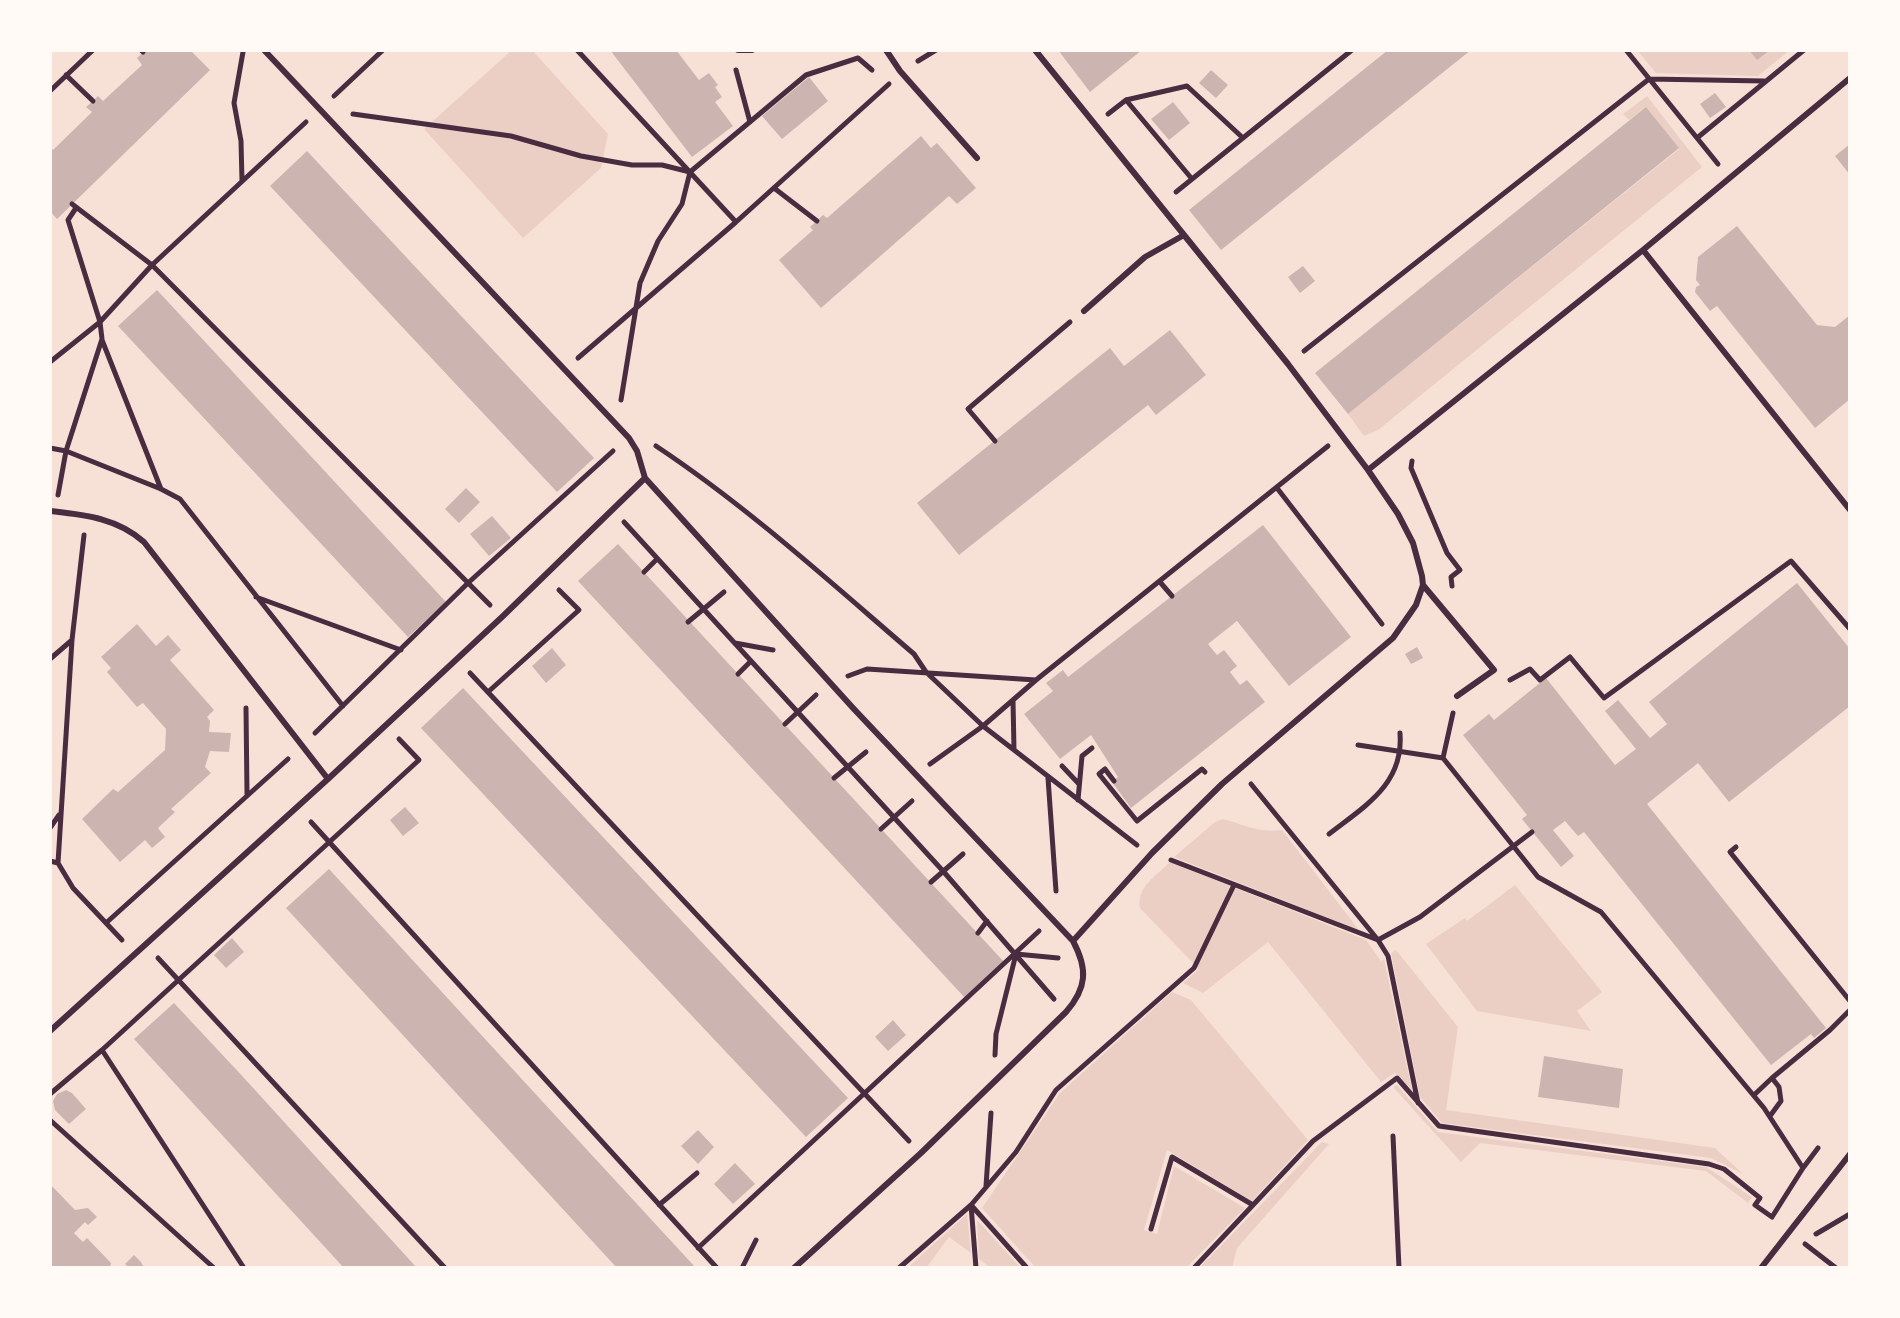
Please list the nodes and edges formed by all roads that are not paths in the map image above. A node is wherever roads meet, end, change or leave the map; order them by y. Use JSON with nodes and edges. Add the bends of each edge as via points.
{"nodes":[{"id":1,"x":264,"y":50,"type":"edge"},
{"id":2,"x":738,"y":50,"type":"edge"},
{"id":3,"x":752,"y":50,"type":"edge"},
{"id":4,"x":886,"y":50,"type":"edge"},
{"id":5,"x":1035,"y":50,"type":"edge"},
{"id":6,"x":1850,"y":78,"type":"edge"},
{"id":7,"x":977,"y":158,"type":"dead end"},
{"id":8,"x":1184,"y":235,"type":"junction"},
{"id":9,"x":1643,"y":250,"type":"junction"},
{"id":10,"x":1084,"y":311,"type":"road end"},
{"id":11,"x":1368,"y":470,"type":"junction"},
{"id":12,"x":645,"y":478,"type":"junction"},
{"id":13,"x":1850,"y":510,"type":"edge"},
{"id":14,"x":53,"y":511,"type":"edge"},
{"id":15,"x":1423,"y":585,"type":"junction"},
{"id":16,"x":1457,"y":696,"type":"road end"},
{"id":17,"x":328,"y":779,"type":"junction"},
{"id":18,"x":1073,"y":941,"type":"junction"},
{"id":19,"x":50,"y":1031,"type":"edge"},
{"id":20,"x":1850,"y":1154,"type":"edge"},
{"id":21,"x":794,"y":1268,"type":"edge"},
{"id":22,"x":1761,"y":1268,"type":"edge"}],
"edges":[{"from":1,"to":12,"type":"lane","via":[[629,438]]},
{"from":2,"to":3,"type":"lane"},
{"from":4,"to":7,"type":"lane"},
{"from":5,"to":8,"type":"lane"},
{"from":6,"to":9,"type":"lane"},
{"from":8,"to":10,"type":"lane","via":[[1145,257]]},
{"from":8,"to":11,"type":"lane"},
{"from":9,"to":11,"type":"lane"},
{"from":9,"to":13,"type":"lane"},
{"from":11,"to":15,"type":"lane","via":[[1413,543]]},
{"from":12,"to":17,"type":"lane"},
{"from":12,"to":18,"type":"lane"},
{"from":14,"to":17,"type":"lane","via":[[117,524],[144,542]]},
{"from":15,"to":16,"type":"lane","via":[[1494,670]]},
{"from":15,"to":18,"type":"lane","via":[[1393,638],[1218,787]]},
{"from":17,"to":19,"type":"lane"},
{"from":18,"to":21,"type":"lane","via":[[1083,960],[1076,1001]]},
{"from":20,"to":22,"type":"lane"}]}
